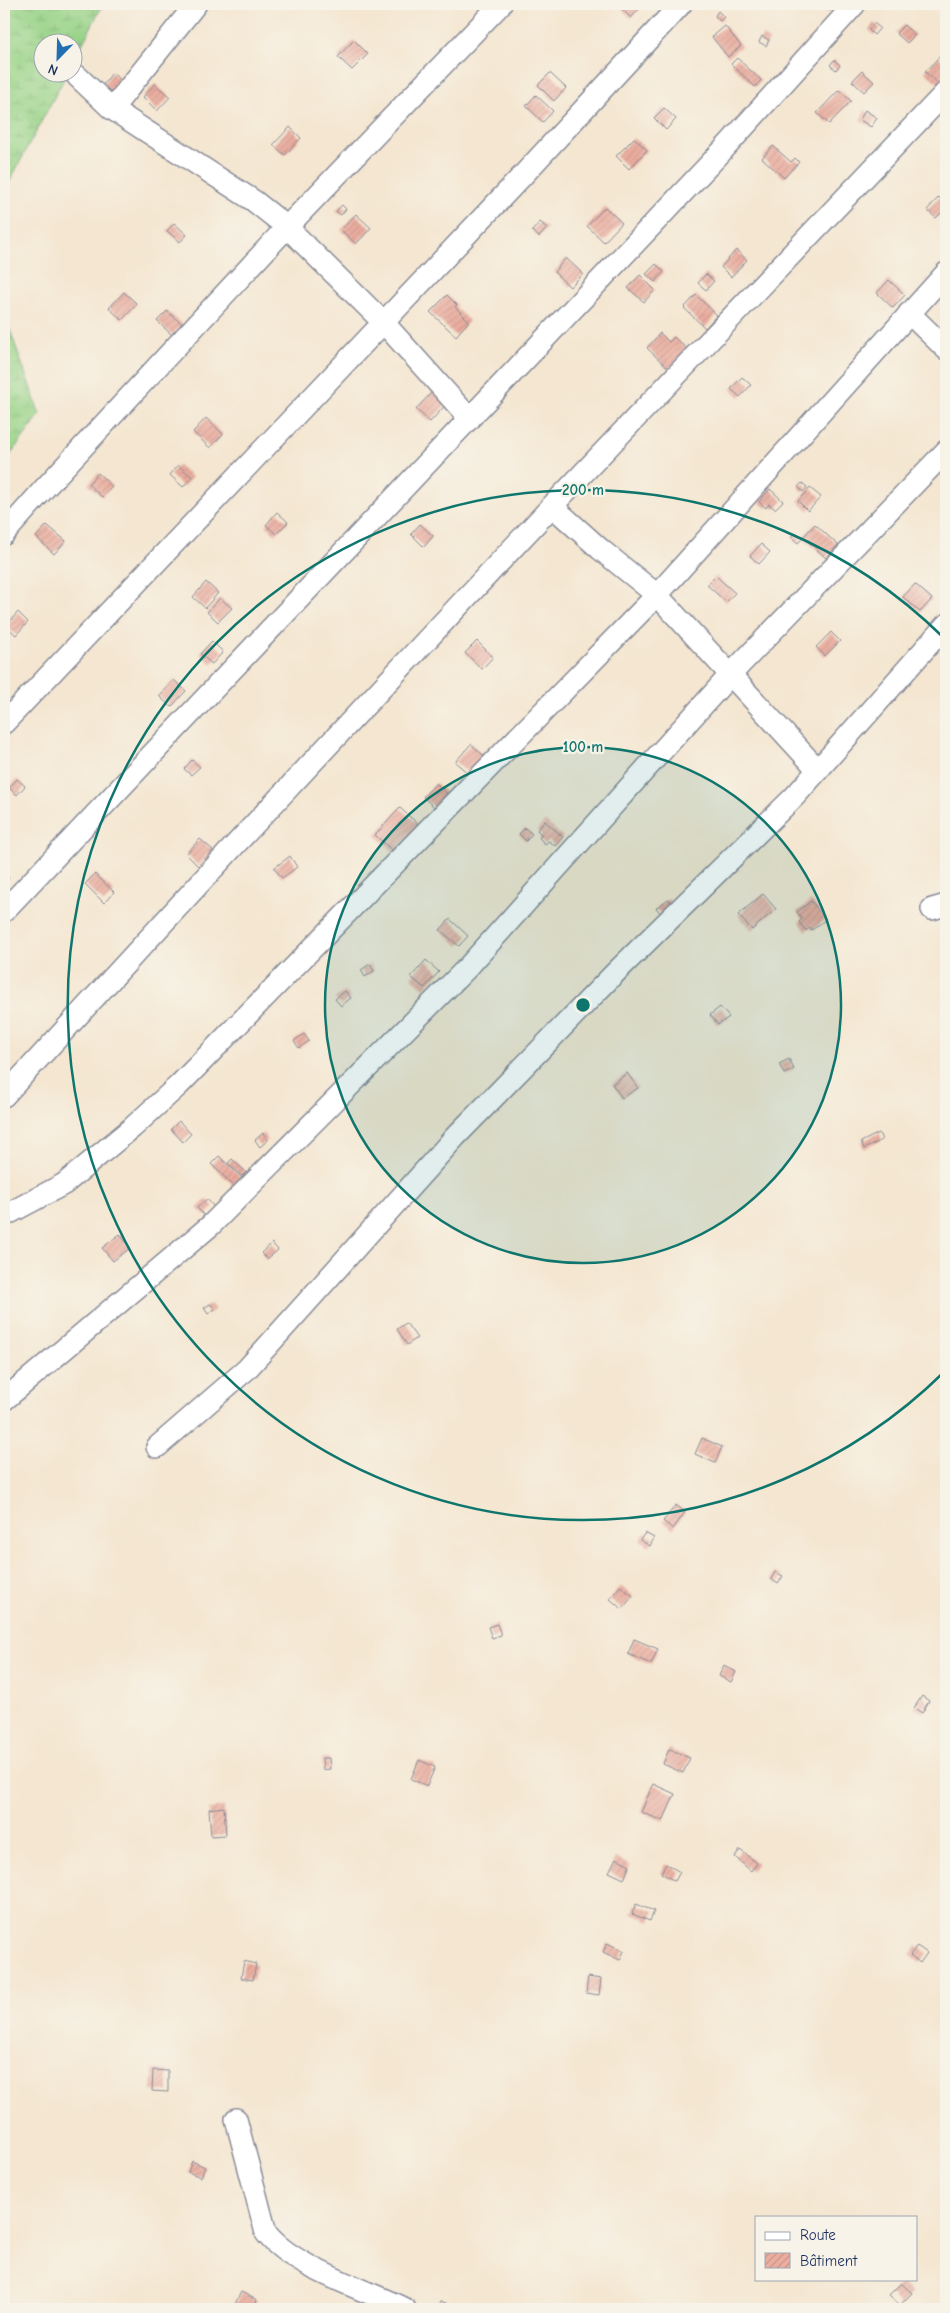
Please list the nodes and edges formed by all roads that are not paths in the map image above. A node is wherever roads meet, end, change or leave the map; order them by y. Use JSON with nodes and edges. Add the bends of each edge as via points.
{"nodes":[{"id":1,"x":196,"y":4,"type":"edge"},
{"id":2,"x":501,"y":4,"type":"edge"},
{"id":3,"x":681,"y":4,"type":"edge"},
{"id":4,"x":855,"y":4,"type":"edge"},
{"id":5,"x":82,"y":81,"type":"edge"},
{"id":6,"x":946,"y":92,"type":"edge"},
{"id":7,"x":112,"y":109,"type":"junction"},
{"id":8,"x":287,"y":228,"type":"junction"},
{"id":9,"x":946,"y":273,"type":"edge"},
{"id":10,"x":909,"y":313,"type":"junction"},
{"id":11,"x":384,"y":322,"type":"junction"},
{"id":12,"x":946,"y":350,"type":"edge"},
{"id":13,"x":470,"y":419,"type":"junction"},
{"id":14,"x":946,"y":451,"type":"edge"},
{"id":15,"x":552,"y":506,"type":"junction"},
{"id":16,"x":4,"y":534,"type":"edge"},
{"id":17,"x":657,"y":595,"type":"junction"},
{"id":18,"x":946,"y":625,"type":"edge"},
{"id":19,"x":731,"y":674,"type":"junction"},
{"id":20,"x":4,"y":724,"type":"edge"},
{"id":21,"x":818,"y":770,"type":"junction"},
{"id":22,"x":4,"y":911,"type":"edge"},
{"id":23,"x":4,"y":1096,"type":"edge"},
{"id":24,"x":4,"y":1216,"type":"edge"},
{"id":25,"x":4,"y":1400,"type":"edge"},
{"id":26,"x":158,"y":1447,"type":"dead end"},
{"id":27,"x":236,"y":2119,"type":"dead end"},
{"id":28,"x":405,"y":2309,"type":"edge"}],
"edges":[{"from":1,"to":7,"type":"street"},
{"from":2,"to":8,"type":"street"},
{"from":3,"to":11,"type":"street"},
{"from":4,"to":13,"type":"street","via":[[725,148]]},
{"from":5,"to":7,"type":"street"},
{"from":6,"to":15,"type":"street"},
{"from":7,"to":8,"type":"street","via":[[254,201]]},
{"from":8,"to":11,"type":"street"},
{"from":8,"to":16,"type":"street"},
{"from":9,"to":10,"type":"street"},
{"from":10,"to":12,"type":"street"},
{"from":10,"to":17,"type":"street"},
{"from":11,"to":13,"type":"street"},
{"from":11,"to":20,"type":"street"},
{"from":13,"to":22,"type":"street"},
{"from":14,"to":19,"type":"street"},
{"from":15,"to":17,"type":"street"},
{"from":15,"to":23,"type":"street"},
{"from":17,"to":19,"type":"street"},
{"from":17,"to":24,"type":"street","via":[[179,1085],[64,1184]]},
{"from":18,"to":21,"type":"street"},
{"from":19,"to":21,"type":"street"},
{"from":19,"to":25,"type":"street","via":[[468,968],[210,1225]]},
{"from":21,"to":26,"type":"street","via":[[455,1137],[248,1368]]},
{"from":27,"to":28,"type":"street","via":[[266,2234],[277,2247],[304,2263]]}]}
